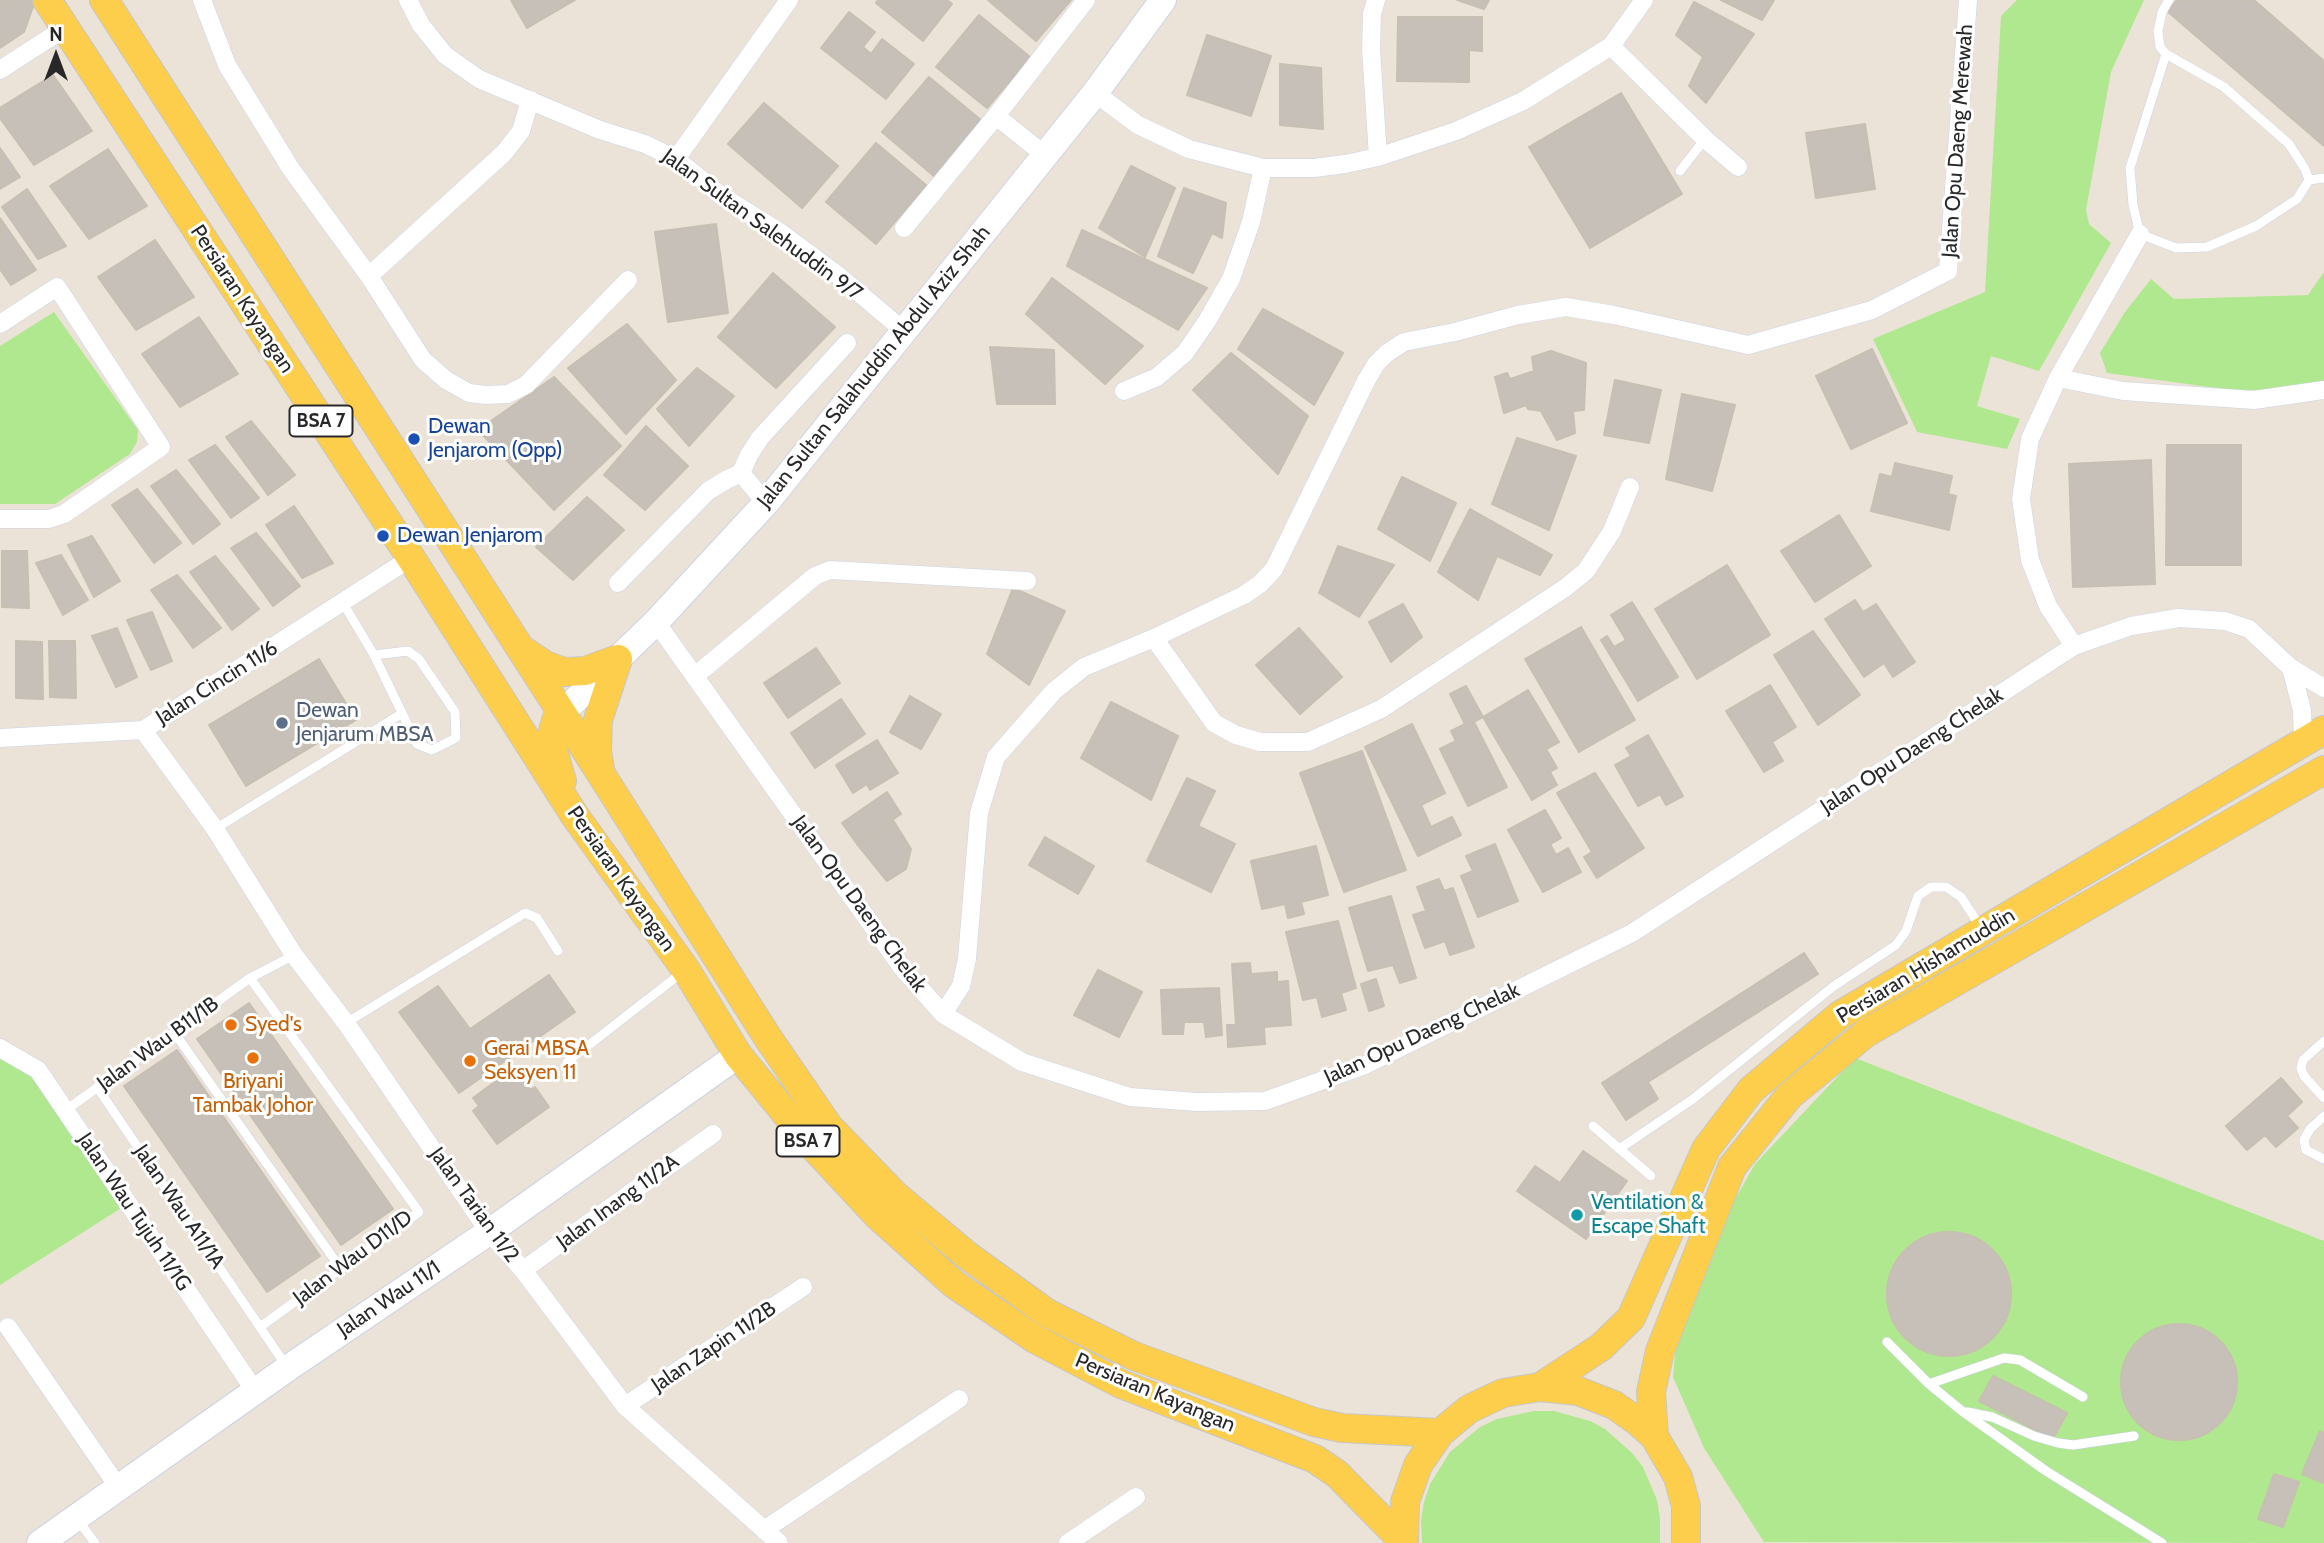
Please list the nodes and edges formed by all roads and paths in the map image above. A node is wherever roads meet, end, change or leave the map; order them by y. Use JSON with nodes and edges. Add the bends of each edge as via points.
{"nodes":[{"id":1,"x":47,"y":0,"type":"edge"},
{"id":2,"x":104,"y":0,"type":"edge"},
{"id":3,"x":202,"y":0,"type":"edge"},
{"id":4,"x":408,"y":0,"type":"edge"},
{"id":5,"x":789,"y":0,"type":"edge"},
{"id":6,"x":1086,"y":0,"type":"edge"},
{"id":7,"x":1163,"y":0,"type":"edge"},
{"id":8,"x":1376,"y":0,"type":"edge"},
{"id":9,"x":1644,"y":0,"type":"edge"},
{"id":10,"x":1968,"y":0,"type":"edge"},
{"id":11,"x":2169,"y":0,"type":"edge"},
{"id":12,"x":65,"y":28,"type":"junction"},
{"id":13,"x":1611,"y":46,"type":"junction"},
{"id":14,"x":2166,"y":54,"type":"junction"},
{"id":15,"x":0,"y":70,"type":"edge"},
{"id":16,"x":1095,"y":93,"type":"junction"},
{"id":17,"x":530,"y":100,"type":"junction"},
{"id":18,"x":996,"y":116,"type":"junction"},
{"id":19,"x":1704,"y":139,"type":"junction"},
{"id":20,"x":1046,"y":156,"type":"junction"},
{"id":21,"x":1378,"y":157,"type":"junction"},
{"id":22,"x":676,"y":159,"type":"junction"},
{"id":23,"x":1738,"y":167,"type":"dead end"},
{"id":24,"x":1263,"y":168,"type":"junction"},
{"id":25,"x":1680,"y":171,"type":"dead end"},
{"id":26,"x":2324,"y":178,"type":"edge"},
{"id":27,"x":2309,"y":180,"type":"junction"},
{"id":28,"x":904,"y":228,"type":"dead end"},
{"id":29,"x":2140,"y":234,"type":"junction"},
{"id":30,"x":369,"y":276,"type":"junction"},
{"id":31,"x":628,"y":280,"type":"dead end"},
{"id":32,"x":0,"y":324,"type":"edge"},
{"id":33,"x":904,"y":331,"type":"junction"},
{"id":34,"x":846,"y":343,"type":"dead end"},
{"id":35,"x":2058,"y":378,"type":"junction"},
{"id":36,"x":2324,"y":390,"type":"edge"},
{"id":37,"x":1124,"y":391,"type":"dead end"},
{"id":38,"x":741,"y":473,"type":"junction"},
{"id":39,"x":1630,"y":486,"type":"dead end"},
{"id":40,"x":766,"y":503,"type":"junction"},
{"id":41,"x":0,"y":519,"type":"edge"},
{"id":42,"x":411,"y":558,"type":"junction"},
{"id":43,"x":1027,"y":581,"type":"dead end"},
{"id":44,"x":618,"y":583,"type":"dead end"},
{"id":45,"x":343,"y":603,"type":"junction"},
{"id":46,"x":656,"y":622,"type":"junction"},
{"id":47,"x":1154,"y":638,"type":"junction"},
{"id":48,"x":2074,"y":646,"type":"junction"},
{"id":49,"x":519,"y":648,"type":"junction"},
{"id":50,"x":374,"y":655,"type":"junction"},
{"id":51,"x":618,"y":659,"type":"junction"},
{"id":52,"x":2291,"y":668,"type":"junction"},
{"id":53,"x":695,"y":676,"type":"junction"},
{"id":54,"x":2324,"y":688,"type":"edge"},
{"id":55,"x":401,"y":714,"type":"junction"},
{"id":56,"x":561,"y":714,"type":"junction"},
{"id":57,"x":143,"y":730,"type":"junction"},
{"id":58,"x":2314,"y":736,"type":"edge"},
{"id":59,"x":0,"y":737,"type":"edge"},
{"id":60,"x":2324,"y":770,"type":"edge"},
{"id":61,"x":601,"y":774,"type":"junction"},
{"id":62,"x":575,"y":816,"type":"junction"},
{"id":63,"x":215,"y":829,"type":"junction"},
{"id":64,"x":1983,"y":931,"type":"junction"},
{"id":65,"x":558,"y":951,"type":"dead end"},
{"id":66,"x":294,"y":955,"type":"junction"},
{"id":67,"x":686,"y":970,"type":"junction"},
{"id":68,"x":250,"y":978,"type":"junction"},
{"id":69,"x":943,"y":1014,"type":"junction"},
{"id":70,"x":345,"y":1023,"type":"junction"},
{"id":71,"x":174,"y":1032,"type":"junction"},
{"id":72,"x":2324,"y":1041,"type":"edge"},
{"id":73,"x":0,"y":1048,"type":"edge"},
{"id":74,"x":738,"y":1055,"type":"junction"},
{"id":75,"x":567,"y":1062,"type":"dead end"},
{"id":76,"x":97,"y":1087,"type":"junction"},
{"id":77,"x":2324,"y":1098,"type":"edge"},
{"id":78,"x":65,"y":1110,"type":"junction"},
{"id":79,"x":2324,"y":1116,"type":"edge"},
{"id":80,"x":1593,"y":1126,"type":"dead end"},
{"id":81,"x":713,"y":1134,"type":"dead end"},
{"id":82,"x":1619,"y":1149,"type":"junction"},
{"id":83,"x":2324,"y":1159,"type":"edge"},
{"id":84,"x":1651,"y":1176,"type":"dead end"},
{"id":85,"x":489,"y":1231,"type":"junction"},
{"id":86,"x":341,"y":1269,"type":"junction"},
{"id":87,"x":523,"y":1270,"type":"junction"},
{"id":88,"x":803,"y":1287,"type":"dead end"},
{"id":89,"x":8,"y":1327,"type":"dead end"},
{"id":90,"x":260,"y":1327,"type":"junction"},
{"id":91,"x":1887,"y":1342,"type":"dead end"},
{"id":92,"x":288,"y":1368,"type":"junction"},
{"id":93,"x":1929,"y":1384,"type":"junction"},
{"id":94,"x":1540,"y":1387,"type":"junction"},
{"id":95,"x":255,"y":1391,"type":"junction"},
{"id":96,"x":2083,"y":1397,"type":"dead end"},
{"id":97,"x":959,"y":1399,"type":"dead end"},
{"id":98,"x":625,"y":1406,"type":"junction"},
{"id":99,"x":1962,"y":1411,"type":"junction"},
{"id":100,"x":1440,"y":1433,"type":"junction"},
{"id":101,"x":1654,"y":1436,"type":"junction"},
{"id":102,"x":2134,"y":1436,"type":"dead end"},
{"id":103,"x":119,"y":1488,"type":"junction"},
{"id":104,"x":1136,"y":1497,"type":"dead end"},
{"id":105,"x":77,"y":1518,"type":"junction"},
{"id":106,"x":764,"y":1530,"type":"junction"},
{"id":107,"x":1689,"y":1541,"type":"edge"},
{"id":108,"x":1404,"y":1542,"type":"edge"},
{"id":109,"x":40,"y":1543,"type":"edge"},
{"id":110,"x":95,"y":1543,"type":"edge"},
{"id":111,"x":779,"y":1543,"type":"edge"},
{"id":112,"x":1068,"y":1543,"type":"edge"},
{"id":113,"x":2162,"y":1543,"type":"edge"}],
"edges":[{"from":1,"to":12,"type":"main road","name":"Persiaran Kayangan","number":"BSA 7"},
{"from":2,"to":49,"type":"main road","name":"Persiaran Kayangan","number":"BSA 7"},
{"from":3,"to":30,"type":"street","via":[[227,65],[290,169]]},
{"from":4,"to":17,"type":"street","name":"Jalan Sultan Salehuddin 9/7","via":[[445,55],[480,79]]},
{"from":5,"to":22,"type":"street"},
{"from":6,"to":18,"type":"street"},
{"from":7,"to":16,"type":"street","name":"Jalan Sultan Salahuddin Abdul Aziz Shah"},
{"from":8,"to":21,"type":"street","via":[[1371,49]]},
{"from":9,"to":13,"type":"street"},
{"from":10,"to":47,"type":"street","name":"Jalan Opu Daeng Merewah","via":[[1948,271],[1872,310],[1748,345],[1566,307],[1404,342],[1376,364],[1366,381],[1274,569],[1244,595]]},
{"from":11,"to":14,"type":"lane","via":[[2158,31]]},
{"from":12,"to":15,"type":"street"},
{"from":12,"to":42,"type":"main road","name":"Persiaran Kayangan","number":"BSA 7"},
{"from":13,"to":19,"type":"street"},
{"from":13,"to":21,"type":"street","via":[[1523,102]]},
{"from":14,"to":27,"type":"lane","via":[[2224,87],[2289,145]]},
{"from":14,"to":29,"type":"lane","via":[[2130,168]]},
{"from":16,"to":20,"type":"street","name":"Jalan Sultan Salahuddin Abdul Aziz Shah"},
{"from":16,"to":24,"type":"street","via":[[1130,120],[1189,149]]},
{"from":17,"to":22,"type":"street","name":"Jalan Sultan Salehuddin 9/7"},
{"from":17,"to":30,"type":"street","via":[[521,131],[504,153]]},
{"from":18,"to":20,"type":"street"},
{"from":18,"to":28,"type":"street"},
{"from":19,"to":23,"type":"street"},
{"from":19,"to":25,"type":"lane"},
{"from":20,"to":33,"type":"street","name":"Jalan Sultan Salahuddin Abdul Aziz Shah"},
{"from":21,"to":24,"type":"street","via":[[1314,168]]},
{"from":22,"to":33,"type":"street","name":"Jalan Sultan Salehuddin 9/7","via":[[839,276]]},
{"from":24,"to":37,"type":"street","via":[[1231,279],[1207,321],[1185,353],[1157,377]]},
{"from":26,"to":27,"type":"lane"},
{"from":27,"to":29,"type":"lane","via":[[2286,207],[2207,247],[2176,248]]},
{"from":29,"to":35,"type":"street"},
{"from":30,"to":31,"type":"street","via":[[423,360],[469,393],[486,395],[508,394],[526,385]]},
{"from":32,"to":41,"type":"street","via":[[57,287],[162,447],[64,514],[49,519]]},
{"from":33,"to":40,"type":"street","name":"Jalan Sultan Salahuddin Abdul Aziz Shah"},
{"from":34,"to":38,"type":"street","via":[[760,438]]},
{"from":35,"to":36,"type":"street","via":[[2123,391],[2254,400]]},
{"from":35,"to":48,"type":"street","via":[[2030,439],[2021,499],[2030,560],[2048,606]]},
{"from":38,"to":40,"type":"street"},
{"from":38,"to":44,"type":"street","via":[[708,491]]},
{"from":39,"to":47,"type":"street","via":[[1612,531],[1586,570],[1565,587],[1381,709],[1308,742],[1260,742],[1214,723]]},
{"from":40,"to":46,"type":"street","name":"Jalan Sultan Salahuddin Abdul Aziz Shah"},
{"from":42,"to":45,"type":"street","name":"Jalan Cincin 11/6"},
{"from":42,"to":62,"type":"main road","name":"Persiaran Kayangan","number":"BSA 7"},
{"from":43,"to":53,"type":"street","via":[[830,570],[815,576]]},
{"from":45,"to":50,"type":"lane"},
{"from":45,"to":57,"type":"street","name":"Jalan Cincin 11/6"},
{"from":46,"to":51,"type":"street","name":"Jalan Sultan Salahuddin Abdul Aziz Shah"},
{"from":46,"to":53,"type":"street","name":"Jalan Opu Daeng Chelak"},
{"from":47,"to":69,"type":"street","name":"Jalan Opu Daeng Merewah","via":[[1084,667],[1054,691],[996,757],[979,813],[967,959],[961,986]]},
{"from":48,"to":52,"type":"street","name":"Jalan Opu Daeng Chelak","via":[[2131,626],[2179,618],[2225,621],[2249,629]]},
{"from":48,"to":69,"type":"street","name":"Jalan Opu Daeng Chelak","via":[[1632,933],[1365,1065],[1265,1101],[1130,1097],[1022,1062]]},
{"from":49,"to":51,"type":"main road","via":[[564,672],[584,671]]},
{"from":49,"to":56,"type":"main road","name":"Persiaran Kayangan","number":"BSA 7"},
{"from":50,"to":55,"type":"lane"},
{"from":50,"to":55,"type":"lane","via":[[408,651],[419,659],[455,712],[456,738],[432,750],[416,744]]},
{"from":51,"to":56,"type":"street","name":"Jalan Sultan Salahuddin Abdul Aziz Shah"},
{"from":51,"to":61,"type":"main road","via":[[598,720]]},
{"from":52,"to":54,"type":"street","name":"Jalan Opu Daeng Chelak"},
{"from":52,"to":58,"type":"street"},
{"from":53,"to":69,"type":"street","name":"Jalan Opu Daeng Chelak","via":[[903,969]]},
{"from":55,"to":63,"type":"lane"},
{"from":56,"to":61,"type":"main road","name":"Persiaran Kayangan","number":"BSA 7"},
{"from":56,"to":62,"type":"main road","via":[[552,747]]},
{"from":57,"to":59,"type":"street","name":"Jalan Cincin 11/6"},
{"from":57,"to":63,"type":"street","name":"Jalan Tarian 11/2"},
{"from":58,"to":64,"type":"main road","name":"Persiaran Hishamuddin"},
{"from":60,"to":101,"type":"main road","name":"Persiaran Hishamuddin","via":[[1866,1033],[1789,1096],[1732,1167],[1660,1351],[1651,1392]]},
{"from":61,"to":100,"type":"main road","name":"Persiaran Kayangan","number":"BSA 7","via":[[829,1127],[895,1195],[968,1256],[1047,1313],[1134,1356],[1314,1422],[1342,1428]]},
{"from":62,"to":67,"type":"main road","name":"Persiaran Kayangan","number":"BSA 7"},
{"from":63,"to":66,"type":"street","name":"Jalan Tarian 11/2"},
{"from":64,"to":82,"type":"lane","via":[[1961,897],[1946,887],[1931,887],[1918,896],[1896,945],[1833,986],[1693,1099]]},
{"from":64,"to":94,"type":"main road","name":"Persiaran Hishamuddin","via":[[1840,1015],[1751,1090],[1706,1149],[1631,1318],[1601,1347]]},
{"from":65,"to":70,"type":"lane","via":[[537,918],[525,913]]},
{"from":66,"to":68,"type":"lane","name":"Jalan Wau B11/1B"},
{"from":66,"to":70,"type":"street","name":"Jalan Tarian 11/2"},
{"from":67,"to":74,"type":"main road","name":"Persiaran Kayangan","number":"BSA 7"},
{"from":67,"to":75,"type":"lane"},
{"from":68,"to":71,"type":"lane","name":"Jalan Wau B11/1B"},
{"from":68,"to":86,"type":"lane","name":"Jalan Wau D11/D","via":[[419,1212]]},
{"from":70,"to":85,"type":"street","name":"Jalan Tarian 11/2"},
{"from":71,"to":76,"type":"lane","name":"Jalan Wau B11/1B"},
{"from":71,"to":86,"type":"lane"},
{"from":72,"to":77,"type":"lane","via":[[2301,1068]]},
{"from":73,"to":78,"type":"street","name":"Jalan Wau Tujuh 11/1G","via":[[38,1070]]},
{"from":74,"to":85,"type":"street","name":"Jalan Wau 11/1"},
{"from":74,"to":108,"type":"main road","name":"Persiaran Kayangan","number":"BSA 7","via":[[808,1142],[877,1215],[954,1284],[1035,1339],[1121,1384],[1315,1459],[1337,1474]]},
{"from":76,"to":78,"type":"lane","name":"Jalan Wau B11/1B"},
{"from":76,"to":90,"type":"lane","name":"Jalan Wau A11/1A"},
{"from":78,"to":95,"type":"street","name":"Jalan Wau Tujuh 11/1G"},
{"from":79,"to":83,"type":"lane","via":[[2304,1140],[2306,1150]]},
{"from":80,"to":82,"type":"lane"},
{"from":81,"to":87,"type":"street","name":"Jalan Inang 11/2A"},
{"from":82,"to":84,"type":"lane"},
{"from":85,"to":87,"type":"street","name":"Jalan Tarian 11/2"},
{"from":85,"to":92,"type":"street","name":"Jalan Wau 11/1"},
{"from":86,"to":90,"type":"lane","name":"Jalan Wau D11/D"},
{"from":87,"to":98,"type":"street","name":"Jalan Tarian 11/2"},
{"from":88,"to":98,"type":"street","name":"Jalan Zapin 11/2B"},
{"from":89,"to":103,"type":"street"},
{"from":90,"to":92,"type":"lane","name":"Jalan Wau A11/1A"},
{"from":91,"to":93,"type":"lane"},
{"from":92,"to":95,"type":"street","name":"Jalan Wau 11/1"},
{"from":93,"to":96,"type":"lane","via":[[2004,1358],[2020,1360]]},
{"from":93,"to":99,"type":"lane"},
{"from":94,"to":100,"type":"main road","via":[[1503,1393],[1469,1409]]},
{"from":94,"to":101,"type":"main road","via":[[1578,1391],[1614,1405]]},
{"from":95,"to":103,"type":"street","name":"Jalan Wau 11/1"},
{"from":97,"to":106,"type":"street"},
{"from":98,"to":106,"type":"street","name":"Jalan Tarian 11/2"},
{"from":99,"to":102,"type":"lane","via":[[1992,1417],[2058,1443]]},
{"from":99,"to":113,"type":"lane","via":[[2046,1471]]},
{"from":100,"to":108,"type":"main road","via":[[1413,1477],[1405,1502]]},
{"from":101,"to":107,"type":"main road","via":[[1678,1478]]},
{"from":103,"to":105,"type":"street","name":"Jalan Wau 11/1"},
{"from":104,"to":112,"type":"street"},
{"from":105,"to":109,"type":"street","name":"Jalan Wau 11/1"},
{"from":105,"to":110,"type":"lane"},
{"from":106,"to":111,"type":"street","name":"Jalan Tarian 11/2"}]}
